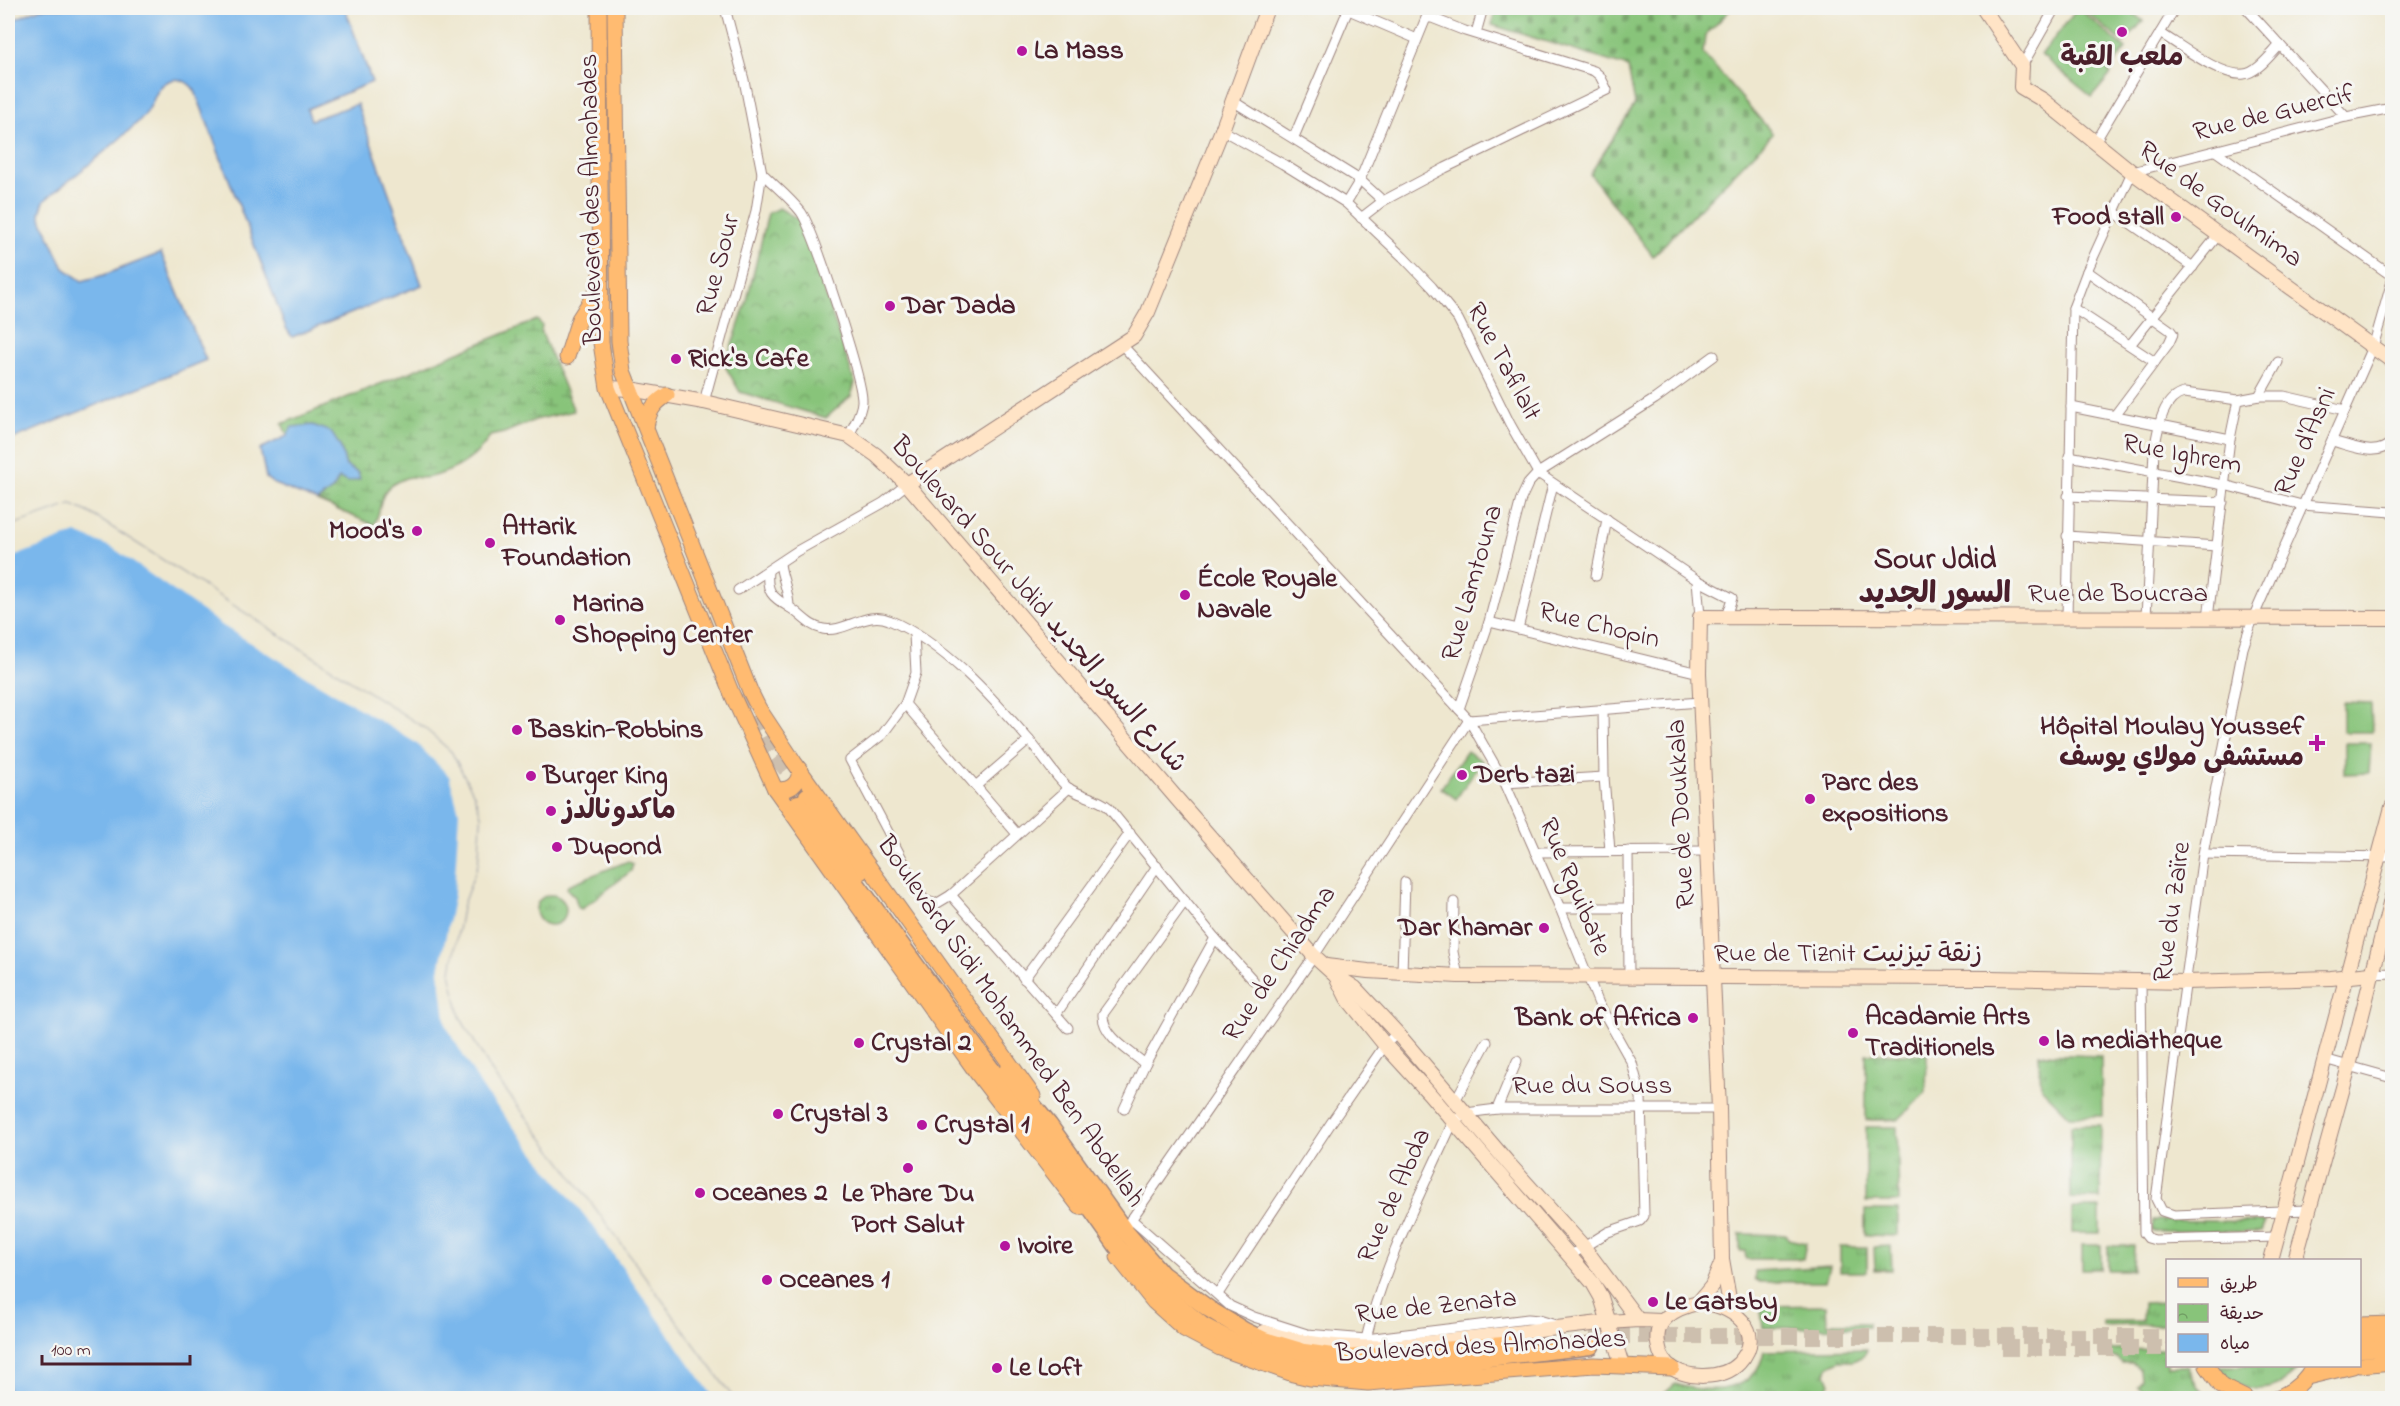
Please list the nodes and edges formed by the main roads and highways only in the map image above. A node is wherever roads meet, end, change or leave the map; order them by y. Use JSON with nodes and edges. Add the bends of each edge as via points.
{"nodes":[{"id":1,"x":599,"y":8,"type":"edge"},
{"id":2,"x":615,"y":8,"type":"edge"},
{"id":3,"x":615,"y":34,"type":"junction"},
{"id":4,"x":599,"y":36,"type":"junction"},
{"id":5,"x":600,"y":286,"type":"junction"},
{"id":6,"x":567,"y":357,"type":"dead end"},
{"id":7,"x":608,"y":388,"type":"joint"},
{"id":8,"x":630,"y":389,"type":"joint"},
{"id":9,"x":667,"y":395,"type":"road end"},
{"id":10,"x":646,"y":428,"type":"junction"},
{"id":11,"x":797,"y":766,"type":"junction"},
{"id":12,"x":773,"y":785,"type":"junction"},
{"id":13,"x":802,"y":800,"type":"tunnel mouth"},
{"id":14,"x":1043,"y":1129,"type":"junction"},
{"id":15,"x":2392,"y":1324,"type":"edge"},
{"id":16,"x":2361,"y":1325,"type":"edge"},
{"id":17,"x":2361,"y":1336,"type":"edge"},
{"id":18,"x":2392,"y":1337,"type":"edge"},
{"id":19,"x":2392,"y":1348,"type":"edge"},
{"id":20,"x":2361,"y":1349,"type":"edge"},
{"id":21,"x":1278,"y":1360,"type":"junction"},
{"id":22,"x":1258,"y":1362,"type":"junction"},
{"id":23,"x":2392,"y":1362,"type":"edge"},
{"id":24,"x":2361,"y":1365,"type":"edge"},
{"id":25,"x":2208,"y":1367,"type":"edge"},
{"id":26,"x":2339,"y":1367,"type":"edge"},
{"id":27,"x":1672,"y":1368,"type":"road end"},
{"id":28,"x":2310,"y":1371,"type":"edge"},
{"id":29,"x":2245,"y":1398,"type":"edge"},
{"id":30,"x":2276,"y":1398,"type":"edge"}],
"edges":[{"from":1,"to":4,"type":"main road","name":"Boulevard des Almohades"},
{"from":2,"to":3,"type":"main road","name":"Boulevard des Almohades"},
{"from":3,"to":4,"type":"main road"},
{"from":3,"to":8,"type":"main road","name":"Boulevard des Almohades","via":[[619,341],[620,360]]},
{"from":4,"to":5,"type":"main road","name":"Boulevard des Almohades"},
{"from":5,"to":6,"type":"main road","via":[[579,319]]},
{"from":5,"to":7,"type":"main road","name":"Boulevard des Almohades","via":[[601,343]]},
{"from":7,"to":12,"type":"main road","name":"Boulevard Sidi Mohammed Ben Abdellah","via":[[731,692]]},
{"from":8,"to":10,"type":"main road","name":"Boulevard Sidi Mohammed Ben Abdellah"},
{"from":9,"to":10,"type":"main road","via":[[652,407]]},
{"from":10,"to":11,"type":"main road","name":"Boulevard Sidi Mohammed Ben Abdellah","via":[[750,691]]},
{"from":11,"to":12,"type":"main road","via":[[788,761],[777,765],[771,775]]},
{"from":11,"to":12,"type":"main road","via":[[793,787],[788,790]]},
{"from":11,"to":14,"type":"main road","name":"Boulevard Sidi Mohammed Ben Abdellah","via":[[1028,1086]]},
{"from":12,"to":22,"type":"main road","name":"Boulevard Sidi Mohammed Ben Abdellah","via":[[978,1073],[1143,1290],[1184,1329]]},
{"from":13,"to":14,"type":"highway"},
{"from":14,"to":21,"type":"highway","name":"Boulevard Sidi Mohammed Ben Abdellah","via":[[1117,1246],[1151,1283],[1202,1326]]},
{"from":14,"to":21,"type":"highway","name":"Boulevard Sidi Mohammed Ben Abdellah","via":[[1128,1224],[1162,1274],[1209,1309],[1264,1340],[1304,1352],[1346,1358],[1591,1341],[1386,1370],[1321,1368]]},
{"from":15,"to":16,"type":"main road"},
{"from":17,"to":18,"type":"highway"},
{"from":19,"to":20,"type":"highway"},
{"from":21,"to":22,"type":"highway"},
{"from":22,"to":27,"type":"main road","name":"Boulevard des Almohades","via":[[1310,1378],[1368,1383],[1594,1365]]},
{"from":23,"to":24,"type":"main road"},
{"from":25,"to":29,"type":"main road","via":[[2221,1386]]},
{"from":26,"to":28,"type":"main road"},
{"from":28,"to":30,"type":"main road","via":[[2290,1392]]}]}
